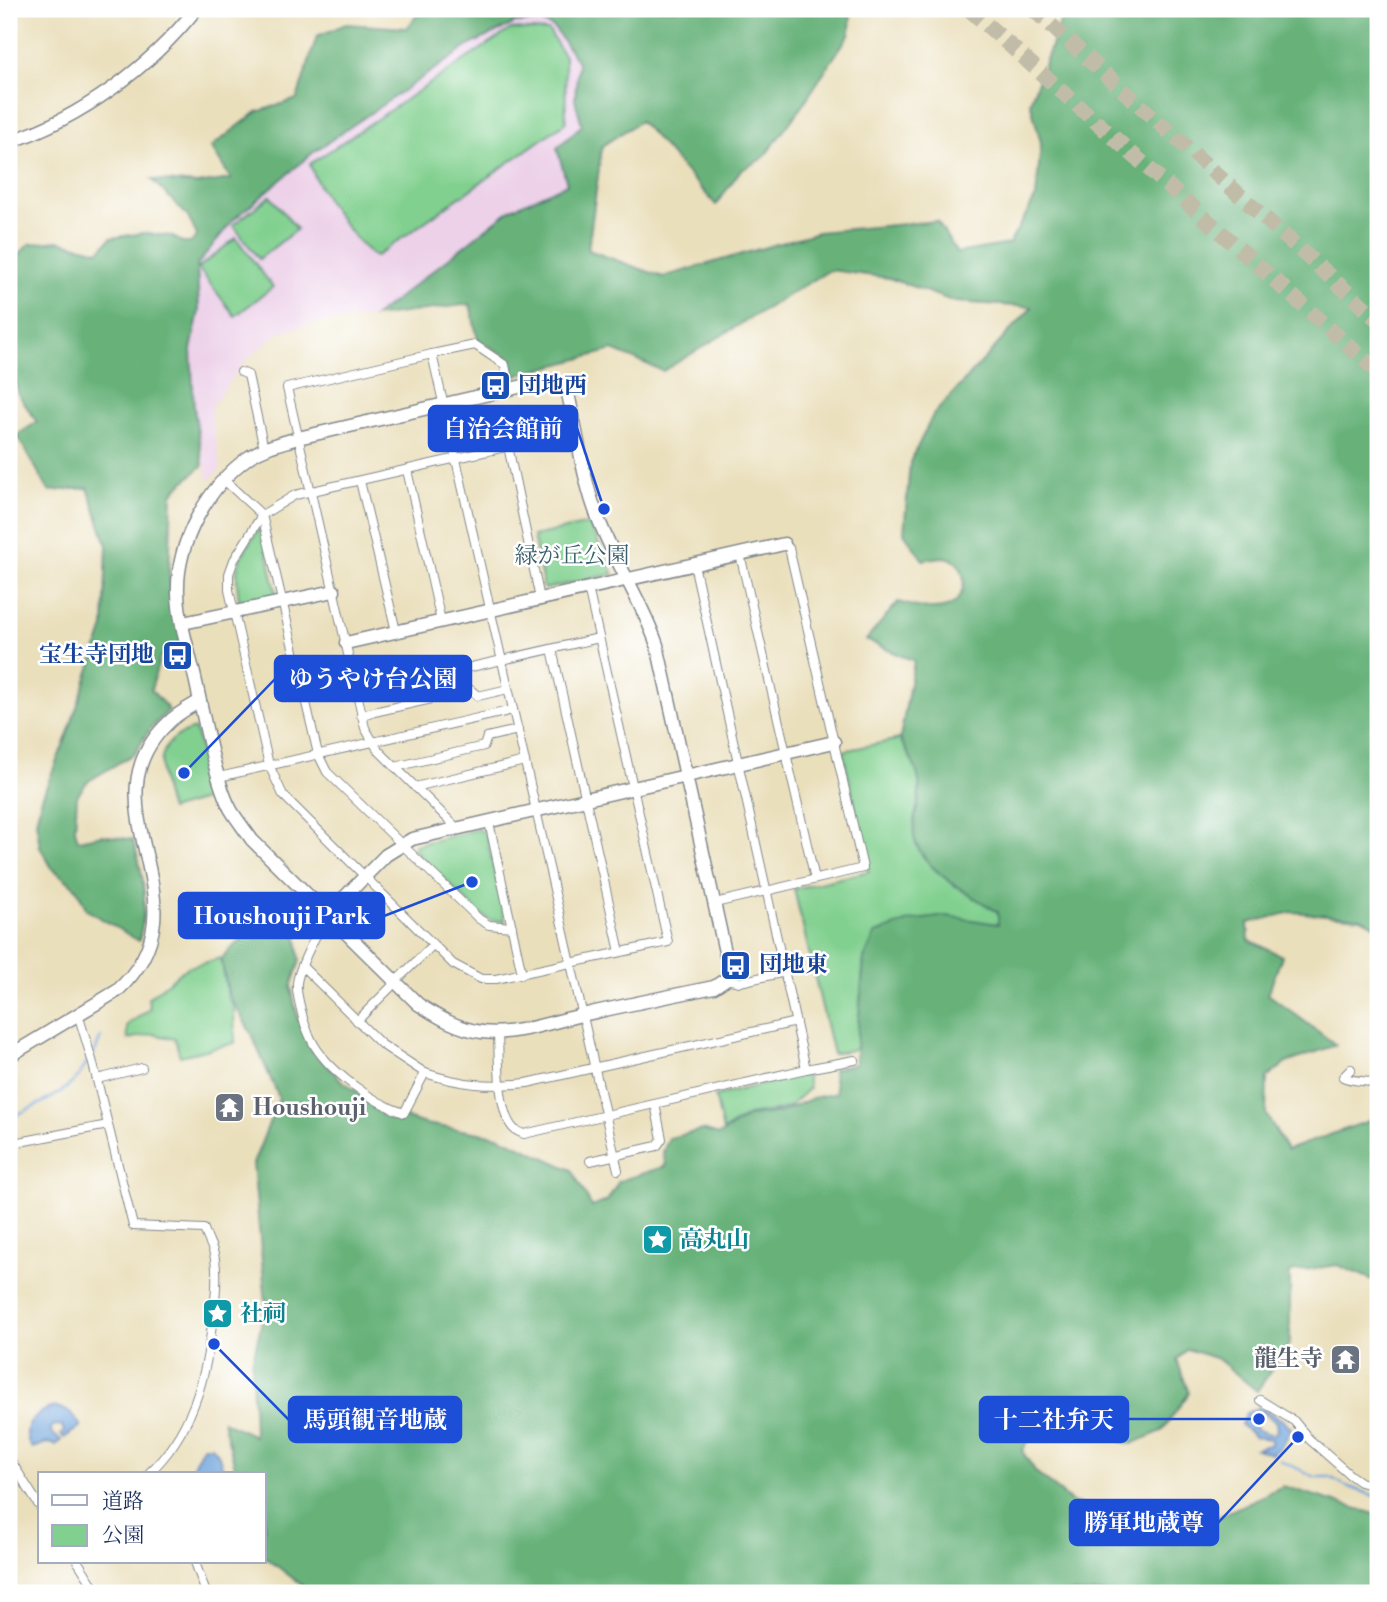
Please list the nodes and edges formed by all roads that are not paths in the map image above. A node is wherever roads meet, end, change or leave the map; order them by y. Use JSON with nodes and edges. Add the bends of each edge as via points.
{"nodes":[{"id":1,"x":196,"y":9,"type":"edge"},
{"id":2,"x":9,"y":142,"type":"edge"},
{"id":3,"x":432,"y":354,"type":"junction"},
{"id":4,"x":241,"y":372,"type":"dead end"},
{"id":5,"x":510,"y":389,"type":"junction"},
{"id":6,"x":445,"y":405,"type":"junction"},
{"id":7,"x":576,"y":431,"type":"junction"},
{"id":8,"x":298,"y":438,"type":"junction"},
{"id":9,"x":508,"y":446,"type":"junction"},
{"id":10,"x":264,"y":449,"type":"junction"},
{"id":11,"x":456,"y":458,"type":"junction"},
{"id":12,"x":407,"y":470,"type":"junction"},
{"id":13,"x":224,"y":480,"type":"junction"},
{"id":14,"x":360,"y":481,"type":"junction"},
{"id":15,"x":310,"y":491,"type":"junction"},
{"id":16,"x":262,"y":514,"type":"junction"},
{"id":17,"x":784,"y":544,"type":"joint"},
{"id":18,"x":740,"y":554,"type":"junction"},
{"id":19,"x":694,"y":564,"type":"junction"},
{"id":20,"x":626,"y":579,"type":"junction"},
{"id":21,"x":588,"y":588,"type":"junction"},
{"id":22,"x":334,"y":591,"type":"junction"},
{"id":23,"x":540,"y":599,"type":"junction"},
{"id":24,"x":284,"y":602,"type":"junction"},
{"id":25,"x":491,"y":609,"type":"junction"},
{"id":26,"x":234,"y":611,"type":"junction"},
{"id":27,"x":441,"y":621,"type":"junction"},
{"id":28,"x":183,"y":622,"type":"junction"},
{"id":29,"x":396,"y":631,"type":"junction"},
{"id":30,"x":599,"y":638,"type":"junction"},
{"id":31,"x":346,"y":643,"type":"junction"},
{"id":32,"x":552,"y":649,"type":"junction"},
{"id":33,"x":502,"y":660,"type":"junction"},
{"id":34,"x":508,"y":689,"type":"junction"},
{"id":35,"x":357,"y":693,"type":"junction"},
{"id":36,"x":200,"y":701,"type":"junction"},
{"id":37,"x":513,"y":710,"type":"junction"},
{"id":38,"x":360,"y":715,"type":"junction"},
{"id":39,"x":518,"y":730,"type":"junction"},
{"id":40,"x":372,"y":742,"type":"junction"},
{"id":41,"x":834,"y":742,"type":"junction"},
{"id":42,"x":786,"y":753,"type":"junction"},
{"id":43,"x":318,"y":754,"type":"junction"},
{"id":44,"x":525,"y":761,"type":"junction"},
{"id":45,"x":738,"y":764,"type":"junction"},
{"id":46,"x":270,"y":765,"type":"junction"},
{"id":47,"x":395,"y":767,"type":"junction"},
{"id":48,"x":685,"y":776,"type":"junction"},
{"id":49,"x":219,"y":777,"type":"junction"},
{"id":50,"x":415,"y":787,"type":"junction"},
{"id":51,"x":633,"y":788,"type":"junction"},
{"id":52,"x":585,"y":800,"type":"junction"},
{"id":53,"x":537,"y":811,"type":"junction"},
{"id":54,"x":489,"y":822,"type":"junction"},
{"id":55,"x":458,"y":829,"type":"junction"},
{"id":56,"x":401,"y":845,"type":"junction"},
{"id":57,"x":365,"y":877,"type":"junction"},
{"id":58,"x":815,"y":879,"type":"junction"},
{"id":59,"x":766,"y":891,"type":"junction"},
{"id":60,"x":715,"y":903,"type":"junction"},
{"id":61,"x":328,"y":914,"type":"junction"},
{"id":62,"x":512,"y":927,"type":"junction"},
{"id":63,"x":433,"y":944,"type":"junction"},
{"id":64,"x":620,"y":952,"type":"junction"},
{"id":65,"x":571,"y":964,"type":"junction"},
{"id":66,"x":303,"y":967,"type":"junction"},
{"id":67,"x":785,"y":972,"type":"junction"},
{"id":68,"x":522,"y":974,"type":"junction"},
{"id":69,"x":400,"y":977,"type":"dead end"},
{"id":70,"x":726,"y":979,"type":"junction"},
{"id":71,"x":390,"y":988,"type":"dead end"},
{"id":72,"x":78,"y":1014,"type":"junction"},
{"id":73,"x":583,"y":1015,"type":"junction"},
{"id":74,"x":357,"y":1021,"type":"junction"},
{"id":75,"x":796,"y":1022,"type":"junction"},
{"id":76,"x":498,"y":1032,"type":"junction"},
{"id":77,"x":9,"y":1056,"type":"edge"},
{"id":78,"x":855,"y":1060,"type":"dead end"},
{"id":79,"x":594,"y":1067,"type":"junction"},
{"id":80,"x":142,"y":1068,"type":"dead end"},
{"id":81,"x":806,"y":1069,"type":"junction"},
{"id":82,"x":1351,"y":1069,"type":"dead end"},
{"id":83,"x":425,"y":1073,"type":"junction"},
{"id":84,"x":97,"y":1079,"type":"junction"},
{"id":85,"x":1378,"y":1084,"type":"edge"},
{"id":86,"x":499,"y":1086,"type":"junction"},
{"id":87,"x":654,"y":1104,"type":"junction"},
{"id":88,"x":606,"y":1115,"type":"junction"},
{"id":89,"x":108,"y":1125,"type":"junction"},
{"id":90,"x":9,"y":1144,"type":"edge"},
{"id":91,"x":615,"y":1156,"type":"junction"},
{"id":92,"x":590,"y":1161,"type":"dead end"},
{"id":93,"x":618,"y":1170,"type":"dead end"},
{"id":94,"x":1259,"y":1400,"type":"dead end"},
{"id":95,"x":9,"y":1458,"type":"edge"},
{"id":96,"x":150,"y":1472,"type":"edge"},
{"id":97,"x":1378,"y":1487,"type":"edge"},
{"id":98,"x":38,"y":1504,"type":"edge"},
{"id":99,"x":80,"y":1564,"type":"edge"},
{"id":100,"x":195,"y":1564,"type":"edge"},
{"id":101,"x":98,"y":1593,"type":"edge"},
{"id":102,"x":206,"y":1593,"type":"edge"}],
"edges":[{"from":1,"to":2,"type":"street","via":[[153,56],[96,100]]},
{"from":3,"to":5,"type":"street","via":[[475,345],[505,365]]},
{"from":3,"to":6,"type":"street"},
{"from":3,"to":8,"type":"street","via":[[287,388]]},
{"from":4,"to":10,"type":"street","via":[[248,374]]},
{"from":5,"to":6,"type":"street"},
{"from":5,"to":7,"type":"street","via":[[545,381],[561,386],[568,394]]},
{"from":6,"to":8,"type":"street"},
{"from":6,"to":11,"type":"street"},
{"from":7,"to":9,"type":"street"},
{"from":7,"to":20,"type":"street","via":[[590,495]]},
{"from":8,"to":10,"type":"street"},
{"from":8,"to":15,"type":"street"},
{"from":9,"to":11,"type":"street"},
{"from":9,"to":23,"type":"street"},
{"from":10,"to":13,"type":"street"},
{"from":11,"to":12,"type":"street"},
{"from":11,"to":25,"type":"street"},
{"from":12,"to":14,"type":"street"},
{"from":12,"to":27,"type":"street"},
{"from":13,"to":16,"type":"street"},
{"from":13,"to":28,"type":"street","via":[[182,554],[178,596]]},
{"from":14,"to":15,"type":"street"},
{"from":14,"to":29,"type":"street"},
{"from":15,"to":16,"type":"street"},
{"from":15,"to":22,"type":"street"},
{"from":16,"to":24,"type":"street"},
{"from":16,"to":26,"type":"street","via":[[229,575]]},
{"from":17,"to":18,"type":"street"},
{"from":17,"to":41,"type":"street","via":[[789,548]]},
{"from":18,"to":19,"type":"street"},
{"from":18,"to":42,"type":"street"},
{"from":19,"to":20,"type":"street"},
{"from":19,"to":45,"type":"street"},
{"from":20,"to":21,"type":"street"},
{"from":20,"to":48,"type":"street","via":[[657,645]]},
{"from":21,"to":23,"type":"street"},
{"from":21,"to":30,"type":"street"},
{"from":22,"to":24,"type":"street"},
{"from":22,"to":31,"type":"street"},
{"from":23,"to":25,"type":"street"},
{"from":24,"to":26,"type":"street"},
{"from":24,"to":43,"type":"street"},
{"from":25,"to":27,"type":"street"},
{"from":25,"to":33,"type":"street"},
{"from":26,"to":28,"type":"street"},
{"from":26,"to":46,"type":"street"},
{"from":27,"to":29,"type":"street"},
{"from":28,"to":36,"type":"street"},
{"from":29,"to":31,"type":"street"},
{"from":30,"to":32,"type":"street"},
{"from":30,"to":51,"type":"street"},
{"from":31,"to":35,"type":"street"},
{"from":32,"to":33,"type":"street"},
{"from":32,"to":52,"type":"street"},
{"from":33,"to":34,"type":"street"},
{"from":33,"to":35,"type":"street"},
{"from":34,"to":37,"type":"street"},
{"from":34,"to":38,"type":"street","via":[[478,696],[471,690]]},
{"from":35,"to":38,"type":"street"},
{"from":36,"to":49,"type":"street"},
{"from":36,"to":72,"type":"street","via":[[156,735],[138,776],[136,807],[156,908],[150,947],[131,978]]},
{"from":37,"to":39,"type":"street"},
{"from":37,"to":40,"type":"street"},
{"from":38,"to":40,"type":"street"},
{"from":39,"to":44,"type":"street"},
{"from":39,"to":47,"type":"street","via":[[487,737],[484,746]]},
{"from":40,"to":43,"type":"street"},
{"from":40,"to":47,"type":"street"},
{"from":41,"to":42,"type":"street"},
{"from":41,"to":58,"type":"street","via":[[863,868]]},
{"from":42,"to":45,"type":"street"},
{"from":42,"to":58,"type":"street"},
{"from":43,"to":46,"type":"street"},
{"from":43,"to":56,"type":"street","via":[[327,772]]},
{"from":44,"to":50,"type":"street"},
{"from":44,"to":53,"type":"street"},
{"from":45,"to":48,"type":"street"},
{"from":45,"to":59,"type":"street"},
{"from":46,"to":49,"type":"street"},
{"from":46,"to":57,"type":"street","via":[[291,805]]},
{"from":47,"to":50,"type":"street"},
{"from":48,"to":51,"type":"street"},
{"from":48,"to":60,"type":"street"},
{"from":49,"to":61,"type":"street","via":[[230,808],[253,840]]},
{"from":50,"to":55,"type":"street"},
{"from":51,"to":52,"type":"street"},
{"from":51,"to":64,"type":"street","via":[[668,942]]},
{"from":52,"to":53,"type":"street"},
{"from":52,"to":64,"type":"street"},
{"from":53,"to":54,"type":"street"},
{"from":53,"to":65,"type":"street"},
{"from":54,"to":55,"type":"street"},
{"from":54,"to":62,"type":"street"},
{"from":55,"to":56,"type":"street"},
{"from":56,"to":57,"type":"street"},
{"from":56,"to":62,"type":"street","via":[[479,919]]},
{"from":57,"to":61,"type":"street"},
{"from":57,"to":63,"type":"street"},
{"from":58,"to":59,"type":"street"},
{"from":59,"to":60,"type":"street"},
{"from":59,"to":67,"type":"street"},
{"from":60,"to":70,"type":"street","via":[[729,970]]},
{"from":61,"to":66,"type":"street"},
{"from":61,"to":76,"type":"street","via":[[418,1004],[460,1027]]},
{"from":62,"to":68,"type":"street"},
{"from":63,"to":68,"type":"street","via":[[453,964],[481,979]]},
{"from":63,"to":69,"type":"street"},
{"from":64,"to":65,"type":"street"},
{"from":65,"to":68,"type":"street"},
{"from":65,"to":73,"type":"street"},
{"from":66,"to":74,"type":"street"},
{"from":66,"to":83,"type":"street","via":[[296,985],[312,1042],[345,1078],[404,1113]]},
{"from":67,"to":70,"type":"street","via":[[740,982]]},
{"from":67,"to":75,"type":"street"},
{"from":70,"to":73,"type":"street","via":[[714,987]]},
{"from":71,"to":74,"type":"street"},
{"from":72,"to":77,"type":"street"},
{"from":72,"to":84,"type":"street"},
{"from":73,"to":76,"type":"street"},
{"from":73,"to":79,"type":"street"},
{"from":74,"to":83,"type":"street","via":[[381,1044]]},
{"from":75,"to":79,"type":"street"},
{"from":75,"to":81,"type":"street"},
{"from":76,"to":86,"type":"street"},
{"from":78,"to":81,"type":"street"},
{"from":79,"to":86,"type":"street"},
{"from":79,"to":88,"type":"street"},
{"from":80,"to":84,"type":"street"},
{"from":81,"to":87,"type":"street"},
{"from":82,"to":85,"type":"street","via":[[1343,1077]]},
{"from":83,"to":86,"type":"street","via":[[470,1085]]},
{"from":84,"to":89,"type":"street"},
{"from":86,"to":88,"type":"street","via":[[510,1122],[524,1134]]},
{"from":87,"to":88,"type":"street"},
{"from":87,"to":91,"type":"street","via":[[662,1139],[657,1146]]},
{"from":88,"to":91,"type":"street"},
{"from":89,"to":90,"type":"street"},
{"from":89,"to":96,"type":"street","via":[[133,1226],[204,1229],[215,1257],[215,1303],[205,1378],[175,1443]]},
{"from":91,"to":92,"type":"street"},
{"from":91,"to":93,"type":"street"},
{"from":94,"to":97,"type":"street","via":[[1294,1421],[1350,1475]]},
{"from":95,"to":98,"type":"street"},
{"from":99,"to":101,"type":"street"},
{"from":100,"to":102,"type":"street"}]}
